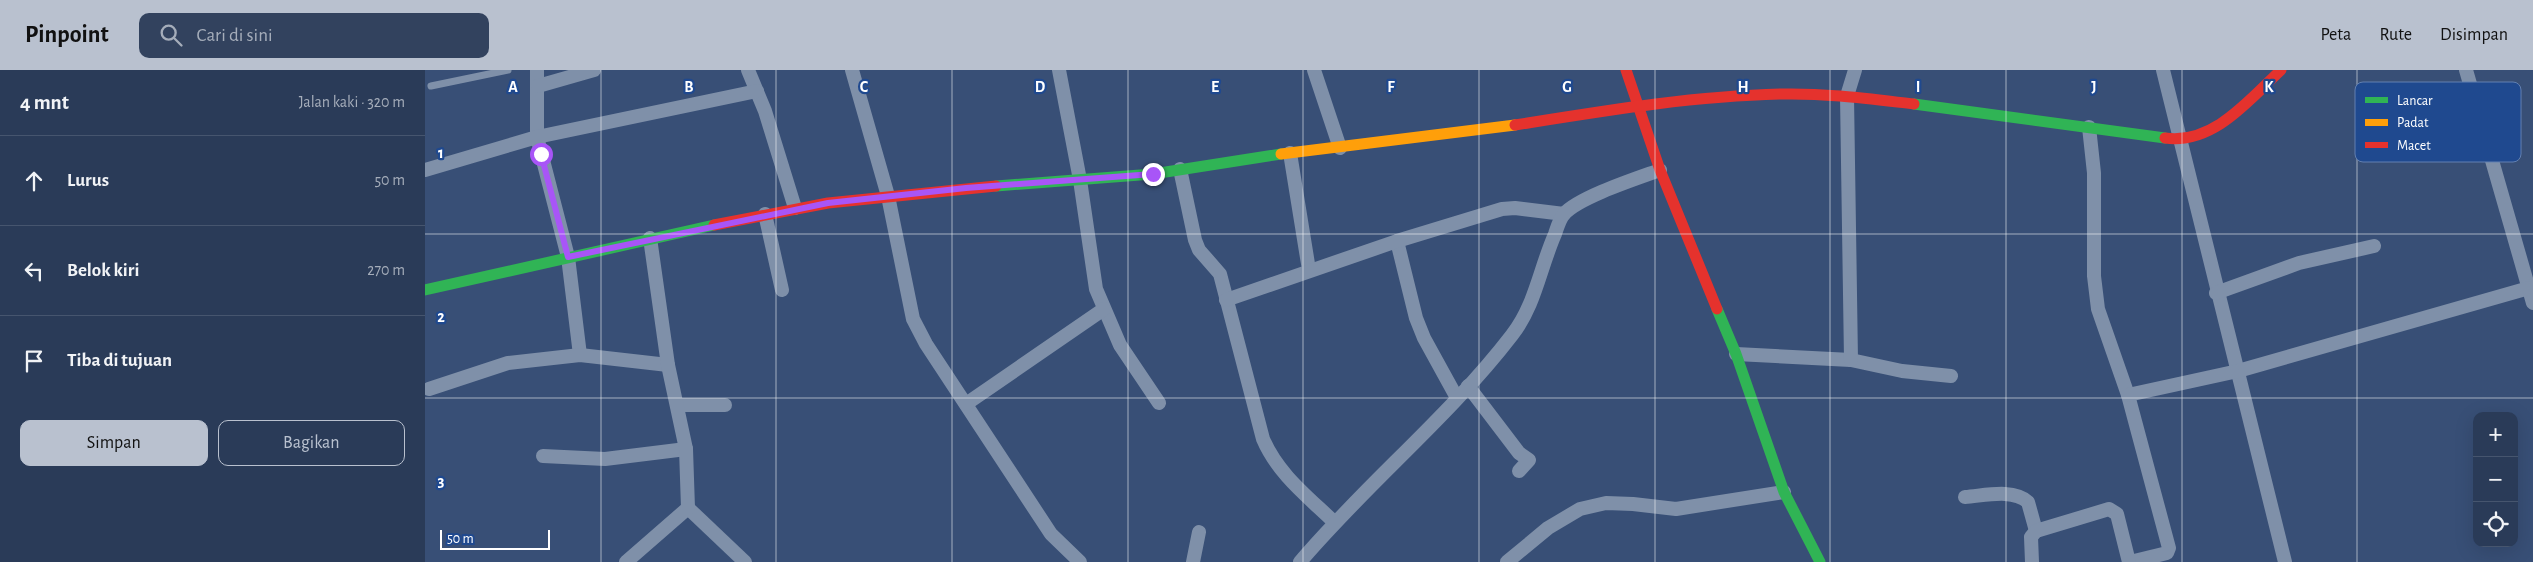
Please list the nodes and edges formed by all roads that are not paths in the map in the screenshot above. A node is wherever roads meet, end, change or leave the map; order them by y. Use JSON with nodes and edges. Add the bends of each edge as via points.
{"nodes":[{"id":1,"x":508,"y":70,"type":"edge"},
{"id":2,"x":537,"y":70,"type":"edge"},
{"id":3,"x":594,"y":70,"type":"edge"},
{"id":4,"x":748,"y":70,"type":"edge"},
{"id":5,"x":852,"y":70,"type":"edge"},
{"id":6,"x":1059,"y":70,"type":"edge"},
{"id":7,"x":1314,"y":70,"type":"edge"},
{"id":8,"x":1626,"y":70,"type":"edge"},
{"id":9,"x":1855,"y":70,"type":"edge"},
{"id":10,"x":2163,"y":70,"type":"edge"},
{"id":11,"x":2281,"y":70,"type":"edge"},
{"id":12,"x":431,"y":86,"type":"dead end"},
{"id":13,"x":538,"y":86,"type":"junction"},
{"id":14,"x":757,"y":92,"type":"junction"},
{"id":15,"x":1847,"y":96,"type":"junction"},
{"id":16,"x":1639,"y":105,"type":"junction"},
{"id":17,"x":2089,"y":127,"type":"junction"},
{"id":18,"x":537,"y":137,"type":"junction"},
{"id":19,"x":2181,"y":140,"type":"junction"},
{"id":20,"x":1340,"y":148,"type":"junction"},
{"id":21,"x":1290,"y":153,"type":"junction"},
{"id":22,"x":2493,"y":162,"type":"edge"},
{"id":23,"x":1180,"y":169,"type":"junction"},
{"id":24,"x":425,"y":170,"type":"edge"},
{"id":25,"x":1660,"y":170,"type":"junction"},
{"id":26,"x":1080,"y":180,"type":"junction"},
{"id":27,"x":889,"y":196,"type":"junction"},
{"id":28,"x":795,"y":208,"type":"junction"},
{"id":29,"x":765,"y":214,"type":"junction"},
{"id":30,"x":1564,"y":214,"type":"junction"},
{"id":31,"x":651,"y":238,"type":"junction"},
{"id":32,"x":1397,"y":241,"type":"junction"},
{"id":33,"x":2374,"y":246,"type":"dead end"},
{"id":34,"x":568,"y":257,"type":"junction"},
{"id":35,"x":1309,"y":270,"type":"junction"},
{"id":36,"x":2529,"y":288,"type":"junction"},
{"id":37,"x":425,"y":290,"type":"edge"},
{"id":38,"x":782,"y":290,"type":"dead end"},
{"id":39,"x":2216,"y":293,"type":"junction"},
{"id":40,"x":1226,"y":300,"type":"junction"},
{"id":41,"x":2533,"y":303,"type":"edge"},
{"id":42,"x":1104,"y":309,"type":"junction"},
{"id":43,"x":1736,"y":354,"type":"junction"},
{"id":44,"x":579,"y":355,"type":"junction"},
{"id":45,"x":1851,"y":360,"type":"junction"},
{"id":46,"x":668,"y":365,"type":"junction"},
{"id":47,"x":2238,"y":371,"type":"junction"},
{"id":48,"x":1951,"y":376,"type":"dead end"},
{"id":49,"x":1468,"y":386,"type":"junction"},
{"id":50,"x":429,"y":389,"type":"dead end"},
{"id":51,"x":2129,"y":395,"type":"junction"},
{"id":52,"x":1457,"y":398,"type":"junction"},
{"id":53,"x":1159,"y":402,"type":"dead end"},
{"id":54,"x":966,"y":404,"type":"junction"},
{"id":55,"x":677,"y":405,"type":"junction"},
{"id":56,"x":725,"y":405,"type":"dead end"},
{"id":57,"x":686,"y":449,"type":"junction"},
{"id":58,"x":543,"y":456,"type":"dead end"},
{"id":59,"x":1519,"y":471,"type":"dead end"},
{"id":60,"x":1784,"y":492,"type":"junction"},
{"id":61,"x":1965,"y":497,"type":"dead end"},
{"id":62,"x":687,"y":508,"type":"junction"},
{"id":63,"x":1334,"y":522,"type":"junction"},
{"id":64,"x":2036,"y":531,"type":"junction"},
{"id":65,"x":1199,"y":532,"type":"dead end"},
{"id":66,"x":625,"y":562,"type":"edge"},
{"id":67,"x":745,"y":562,"type":"edge"},
{"id":68,"x":1080,"y":562,"type":"edge"},
{"id":69,"x":1193,"y":562,"type":"edge"},
{"id":70,"x":1301,"y":562,"type":"edge"},
{"id":71,"x":1507,"y":562,"type":"edge"},
{"id":72,"x":1821,"y":562,"type":"edge"},
{"id":73,"x":2033,"y":562,"type":"edge"},
{"id":74,"x":2130,"y":562,"type":"edge"},
{"id":75,"x":2285,"y":562,"type":"edge"}],
"edges":[{"from":1,"to":12,"type":"lane"},
{"from":2,"to":13,"type":"street"},
{"from":3,"to":13,"type":"street"},
{"from":4,"to":14,"type":"street"},
{"from":5,"to":27,"type":"street"},
{"from":6,"to":26,"type":"street"},
{"from":7,"to":20,"type":"street"},
{"from":8,"to":16,"type":"street"},
{"from":9,"to":15,"type":"street"},
{"from":10,"to":19,"type":"street"},
{"from":11,"to":19,"type":"street","via":[[2215,128]]},
{"from":13,"to":18,"type":"street"},
{"from":14,"to":18,"type":"street"},
{"from":14,"to":28,"type":"street"},
{"from":15,"to":16,"type":"street","via":[[1783,94]]},
{"from":15,"to":17,"type":"street"},
{"from":15,"to":45,"type":"street"},
{"from":16,"to":20,"type":"street","via":[[1486,130]]},
{"from":16,"to":25,"type":"street"},
{"from":17,"to":19,"type":"street"},
{"from":17,"to":51,"type":"street","via":[[2095,173],[2094,276],[2098,309]]},
{"from":18,"to":24,"type":"street"},
{"from":18,"to":34,"type":"street"},
{"from":19,"to":39,"type":"street"},
{"from":20,"to":21,"type":"street"},
{"from":21,"to":23,"type":"street"},
{"from":21,"to":35,"type":"street"},
{"from":22,"to":36,"type":"street"},
{"from":23,"to":26,"type":"street"},
{"from":23,"to":40,"type":"street","via":[[1195,240],[1199,250],[1220,274]]},
{"from":25,"to":30,"type":"street","via":[[1604,191]]},
{"from":25,"to":43,"type":"street"},
{"from":26,"to":27,"type":"street"},
{"from":26,"to":42,"type":"street","via":[[1095,290]]},
{"from":27,"to":28,"type":"street"},
{"from":27,"to":54,"type":"street","via":[[913,319]]},
{"from":28,"to":29,"type":"street"},
{"from":29,"to":31,"type":"street"},
{"from":29,"to":38,"type":"street"},
{"from":30,"to":32,"type":"street","via":[[1515,208],[1502,210]]},
{"from":30,"to":49,"type":"street","via":[[1521,322]]},
{"from":31,"to":34,"type":"street"},
{"from":31,"to":46,"type":"street"},
{"from":32,"to":35,"type":"street"},
{"from":32,"to":52,"type":"street","via":[[1416,318]]},
{"from":33,"to":39,"type":"street","via":[[2299,263]]},
{"from":34,"to":37,"type":"street"},
{"from":34,"to":44,"type":"street"},
{"from":35,"to":40,"type":"street"},
{"from":36,"to":41,"type":"street"},
{"from":36,"to":47,"type":"street"},
{"from":39,"to":47,"type":"street"},
{"from":40,"to":63,"type":"street","via":[[1263,438],[1271,456],[1278,467]]},
{"from":42,"to":53,"type":"street","via":[[1119,345]]},
{"from":42,"to":54,"type":"street"},
{"from":43,"to":45,"type":"street"},
{"from":43,"to":60,"type":"street"},
{"from":44,"to":46,"type":"street"},
{"from":44,"to":50,"type":"street","via":[[508,363]]},
{"from":45,"to":48,"type":"street","via":[[1902,371]]},
{"from":46,"to":55,"type":"street"},
{"from":47,"to":51,"type":"street"},
{"from":47,"to":75,"type":"street"},
{"from":49,"to":52,"type":"street"},
{"from":49,"to":59,"type":"street","via":[[1519,453],[1529,460]]},
{"from":51,"to":74,"type":"street","via":[[2169,548],[2167,553]]},
{"from":52,"to":63,"type":"street"},
{"from":54,"to":68,"type":"street","via":[[1051,534]]},
{"from":55,"to":56,"type":"street"},
{"from":55,"to":57,"type":"street"},
{"from":57,"to":58,"type":"street","via":[[605,458]]},
{"from":57,"to":62,"type":"street"},
{"from":60,"to":71,"type":"street","via":[[1676,509],[1607,503],[1580,509],[1548,528]]},
{"from":60,"to":72,"type":"street"},
{"from":61,"to":64,"type":"street","via":[[2008,494],[2024,498]]},
{"from":62,"to":66,"type":"street"},
{"from":62,"to":67,"type":"street"},
{"from":63,"to":70,"type":"street"},
{"from":64,"to":73,"type":"street","via":[[2031,537]]},
{"from":64,"to":74,"type":"street","via":[[2112,510],[2117,514]]},
{"from":65,"to":69,"type":"street"}]}
